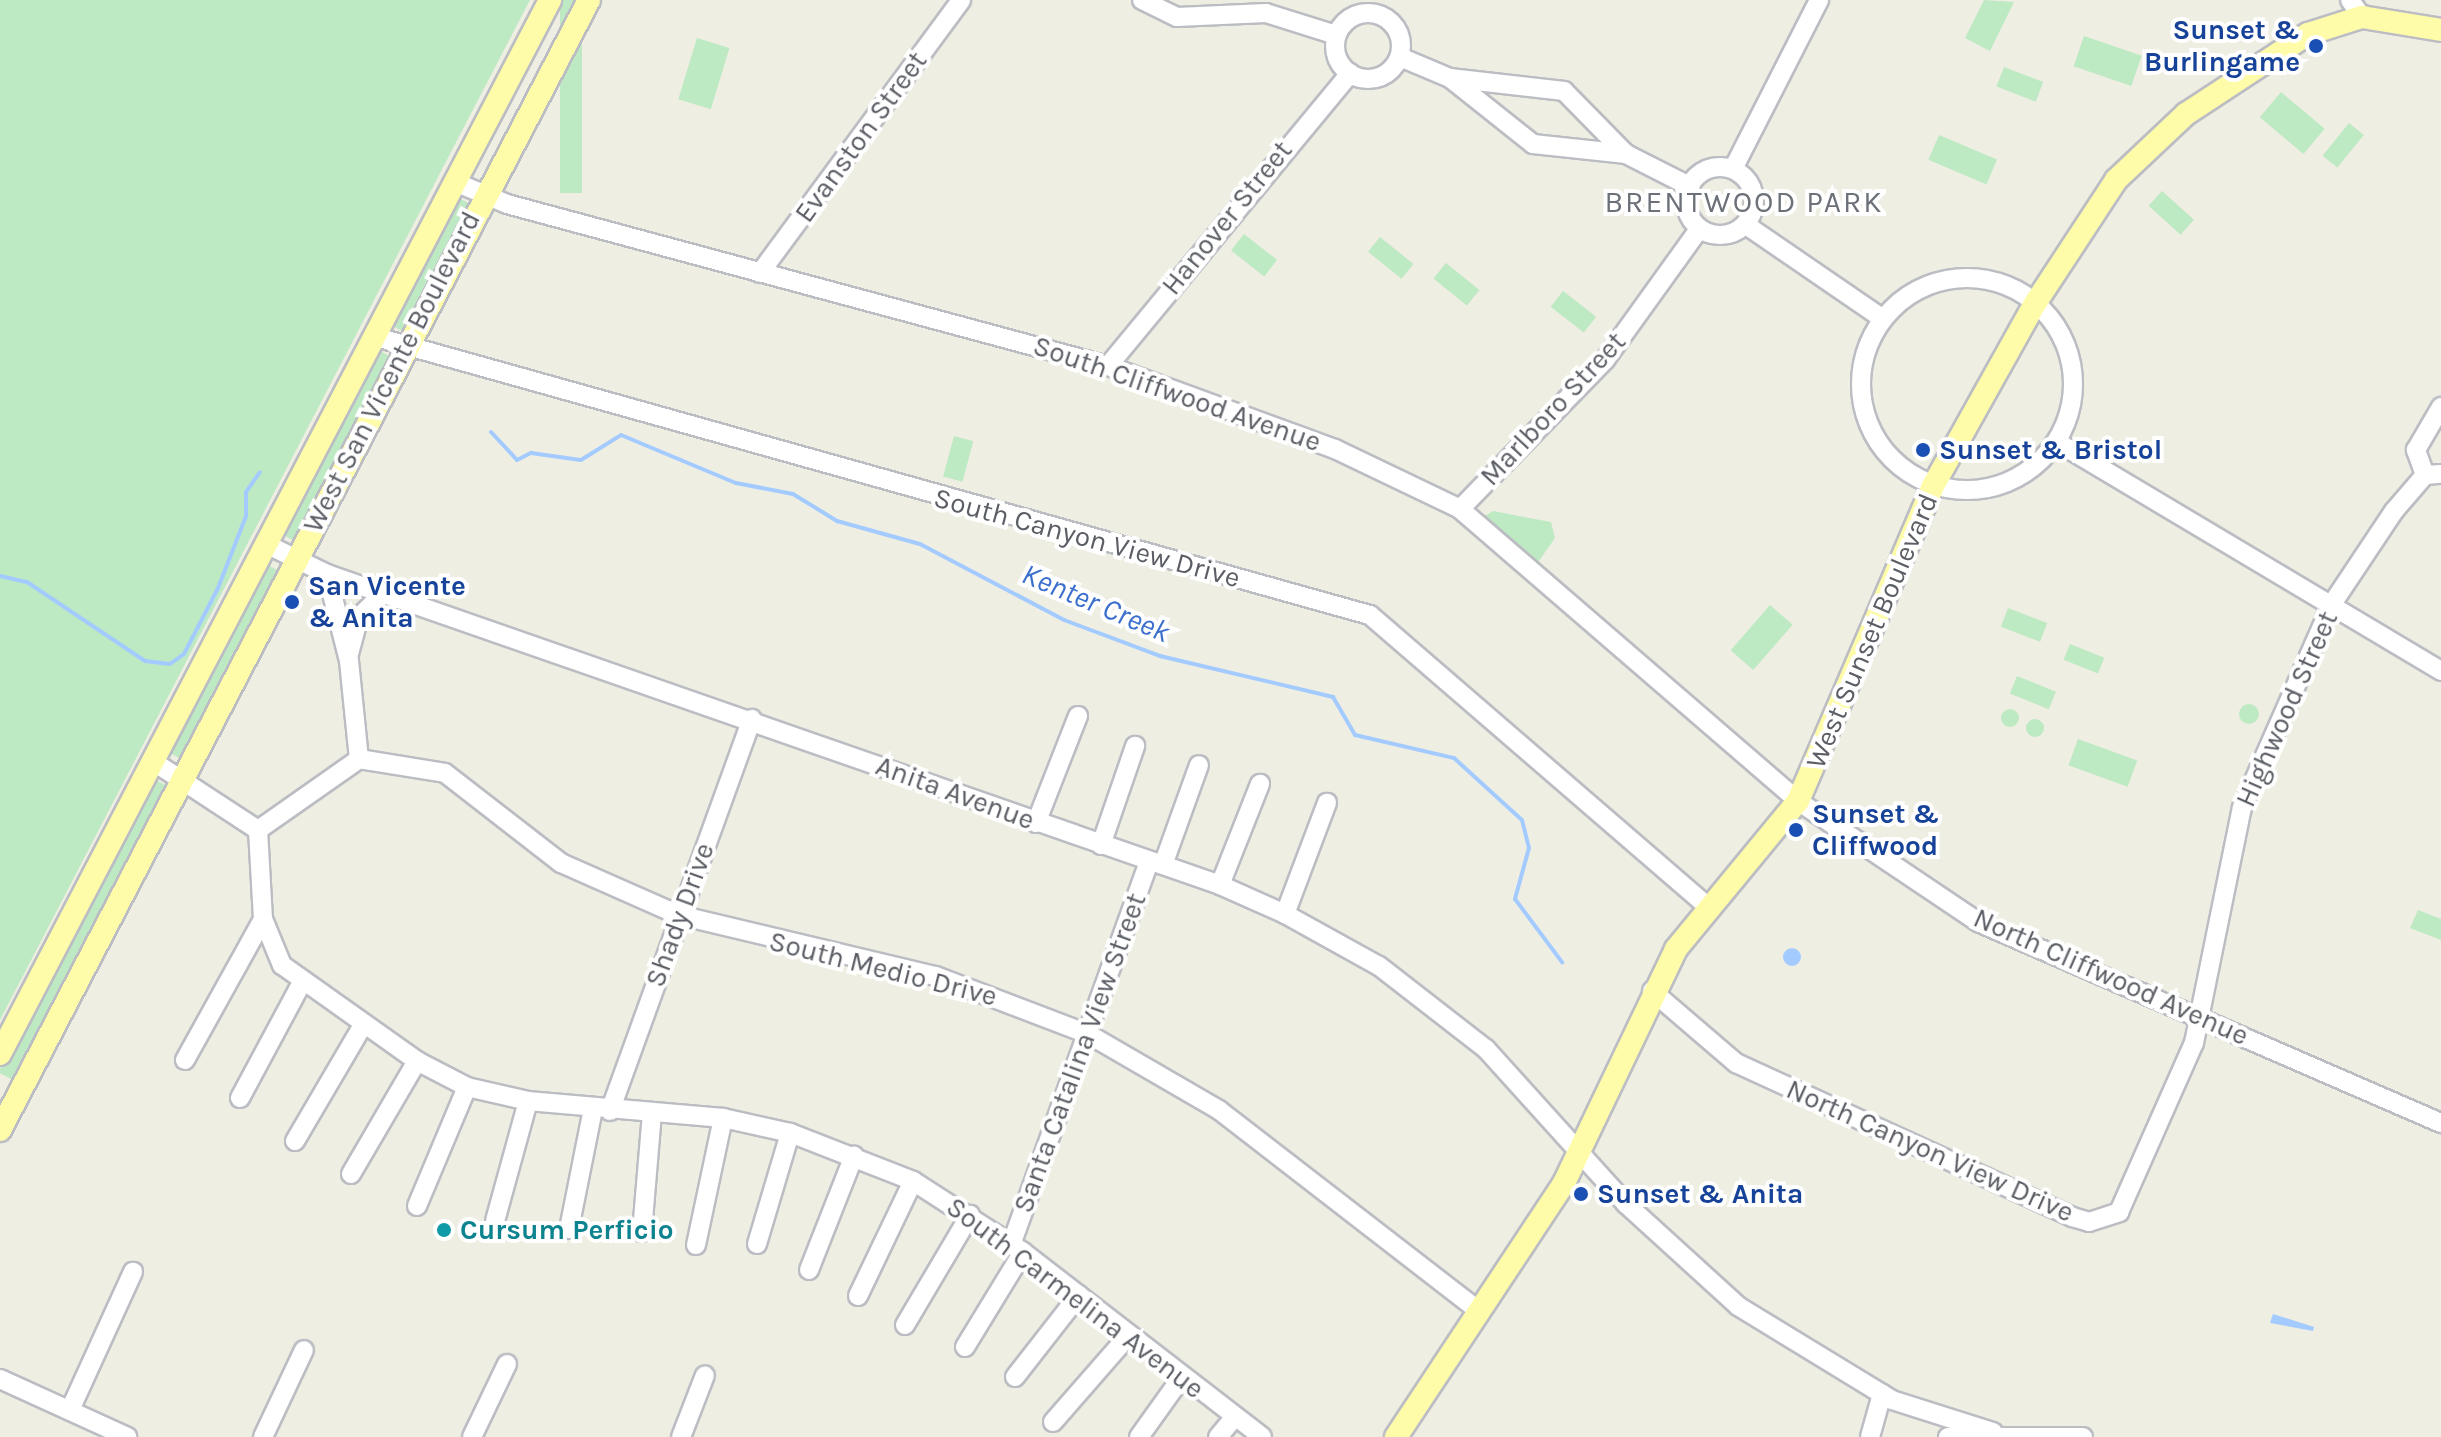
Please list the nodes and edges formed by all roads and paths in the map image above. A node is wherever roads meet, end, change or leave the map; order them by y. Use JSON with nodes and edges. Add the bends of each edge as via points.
{"nodes":[{"id":1,"x":550,"y":0,"type":"edge"},
{"id":2,"x":589,"y":0,"type":"edge"},
{"id":3,"x":961,"y":0,"type":"edge"},
{"id":4,"x":1142,"y":0,"type":"edge"},
{"id":5,"x":1251,"y":0,"type":"edge"},
{"id":6,"x":1819,"y":0,"type":"edge"},
{"id":7,"x":1384,"y":7,"type":"edge"},
{"id":8,"x":2356,"y":9,"type":"edge"},
{"id":9,"x":1266,"y":13,"type":"junction"},
{"id":10,"x":2441,"y":30,"type":"edge"},
{"id":11,"x":1336,"y":35,"type":"junction"},
{"id":12,"x":1400,"y":57,"type":"junction"},
{"id":13,"x":1350,"y":73,"type":"junction"},
{"id":14,"x":1450,"y":78,"type":"junction"},
{"id":15,"x":1626,"y":154,"type":"junction"},
{"id":16,"x":1733,"y":169,"type":"junction"},
{"id":17,"x":455,"y":182,"type":"junction"},
{"id":18,"x":1689,"y":186,"type":"junction"},
{"id":19,"x":483,"y":197,"type":"junction"},
{"id":20,"x":1746,"y":225,"type":"junction"},
{"id":21,"x":1699,"y":229,"type":"junction"},
{"id":22,"x":760,"y":273,"type":"junction"},
{"id":23,"x":2036,"y":302,"type":"junction"},
{"id":24,"x":1882,"y":318,"type":"junction"},
{"id":25,"x":376,"y":337,"type":"junction"},
{"id":26,"x":404,"y":350,"type":"junction"},
{"id":27,"x":1108,"y":366,"type":"junction"},
{"id":28,"x":2441,"y":407,"type":"edge"},
{"id":29,"x":2057,"y":442,"type":"junction"},
{"id":30,"x":2433,"y":474,"type":"edge"},
{"id":31,"x":1933,"y":486,"type":"junction"},
{"id":32,"x":1460,"y":509,"type":"junction"},
{"id":33,"x":268,"y":545,"type":"junction"},
{"id":34,"x":295,"y":559,"type":"junction"},
{"id":35,"x":327,"y":574,"type":"junction"},
{"id":36,"x":384,"y":593,"type":"junction"},
{"id":37,"x":2332,"y":604,"type":"junction"},
{"id":38,"x":349,"y":661,"type":"junction"},
{"id":39,"x":2441,"y":671,"type":"edge"},
{"id":40,"x":1078,"y":716,"type":"dead end"},
{"id":41,"x":752,"y":719,"type":"junction"},
{"id":42,"x":1135,"y":746,"type":"dead end"},
{"id":43,"x":359,"y":759,"type":"junction"},
{"id":44,"x":154,"y":762,"type":"junction"},
{"id":45,"x":1199,"y":765,"type":"dead end"},
{"id":46,"x":184,"y":779,"type":"junction"},
{"id":47,"x":1260,"y":784,"type":"dead end"},
{"id":48,"x":1798,"y":801,"type":"junction"},
{"id":49,"x":1327,"y":803,"type":"dead end"},
{"id":50,"x":1036,"y":823,"type":"junction"},
{"id":51,"x":258,"y":830,"type":"junction"},
{"id":52,"x":1101,"y":845,"type":"junction"},
{"id":53,"x":1156,"y":863,"type":"junction"},
{"id":54,"x":1220,"y":885,"type":"junction"},
{"id":55,"x":1708,"y":907,"type":"junction"},
{"id":56,"x":1285,"y":914,"type":"junction"},
{"id":57,"x":679,"y":915,"type":"junction"},
{"id":58,"x":263,"y":919,"type":"junction"},
{"id":59,"x":301,"y":984,"type":"junction"},
{"id":60,"x":1652,"y":991,"type":"junction"},
{"id":61,"x":2198,"y":1016,"type":"junction"},
{"id":62,"x":362,"y":1027,"type":"junction"},
{"id":63,"x":1088,"y":1034,"type":"junction"},
{"id":64,"x":0,"y":1054,"type":"edge"},
{"id":65,"x":185,"y":1060,"type":"dead end"},
{"id":66,"x":417,"y":1061,"type":"junction"},
{"id":67,"x":467,"y":1087,"type":"junction"},
{"id":68,"x":240,"y":1098,"type":"dead end"},
{"id":69,"x":528,"y":1101,"type":"junction"},
{"id":70,"x":601,"y":1110,"type":"junction"},
{"id":71,"x":652,"y":1114,"type":"junction"},
{"id":72,"x":723,"y":1118,"type":"junction"},
{"id":73,"x":2441,"y":1123,"type":"edge"},
{"id":74,"x":0,"y":1130,"type":"edge"},
{"id":75,"x":790,"y":1133,"type":"junction"},
{"id":76,"x":295,"y":1141,"type":"dead end"},
{"id":77,"x":1579,"y":1149,"type":"junction"},
{"id":78,"x":854,"y":1156,"type":"junction"},
{"id":79,"x":351,"y":1174,"type":"dead end"},
{"id":80,"x":913,"y":1181,"type":"junction"},
{"id":81,"x":417,"y":1206,"type":"dead end"},
{"id":82,"x":970,"y":1215,"type":"junction"},
{"id":83,"x":495,"y":1221,"type":"dead end"},
{"id":84,"x":569,"y":1229,"type":"dead end"},
{"id":85,"x":642,"y":1232,"type":"dead end"},
{"id":86,"x":757,"y":1244,"type":"dead end"},
{"id":87,"x":696,"y":1245,"type":"dead end"},
{"id":88,"x":1017,"y":1248,"type":"junction"},
{"id":89,"x":809,"y":1270,"type":"dead end"},
{"id":90,"x":133,"y":1272,"type":"dead end"},
{"id":91,"x":1079,"y":1295,"type":"junction"},
{"id":92,"x":858,"y":1296,"type":"dead end"},
{"id":93,"x":1480,"y":1312,"type":"junction"},
{"id":94,"x":905,"y":1325,"type":"dead end"},
{"id":95,"x":1128,"y":1336,"type":"junction"},
{"id":96,"x":965,"y":1347,"type":"dead end"},
{"id":97,"x":304,"y":1350,"type":"dead end"},
{"id":98,"x":507,"y":1364,"type":"dead end"},
{"id":99,"x":705,"y":1375,"type":"dead end"},
{"id":100,"x":1015,"y":1377,"type":"dead end"},
{"id":101,"x":1182,"y":1377,"type":"junction"},
{"id":102,"x":0,"y":1379,"type":"edge"},
{"id":103,"x":1882,"y":1394,"type":"junction"},
{"id":104,"x":70,"y":1410,"type":"junction"},
{"id":105,"x":1235,"y":1417,"type":"junction"},
{"id":106,"x":1053,"y":1422,"type":"dead end"},
{"id":107,"x":1993,"y":1432,"type":"junction"},
{"id":108,"x":127,"y":1437,"type":"edge"},
{"id":109,"x":263,"y":1437,"type":"edge"},
{"id":110,"x":472,"y":1437,"type":"edge"},
{"id":111,"x":681,"y":1437,"type":"edge"},
{"id":112,"x":1139,"y":1437,"type":"edge"},
{"id":113,"x":1218,"y":1437,"type":"edge"},
{"id":114,"x":1262,"y":1437,"type":"edge"},
{"id":115,"x":1396,"y":1437,"type":"edge"},
{"id":116,"x":1870,"y":1437,"type":"edge"},
{"id":117,"x":1948,"y":1437,"type":"edge"},
{"id":118,"x":2083,"y":1437,"type":"edge"}],
"edges":[{"from":1,"to":17,"type":"main road","name":"West San Vicente Boulevard"},
{"from":2,"to":19,"type":"main road","name":"West San Vicente Boulevard"},
{"from":3,"to":22,"type":"street","name":"Evanston Street"},
{"from":4,"to":9,"type":"street","via":[[1177,17]]},
{"from":5,"to":9,"type":"street"},
{"from":6,"to":16,"type":"street"},
{"from":7,"to":11,"type":"street","via":[[1349,18]]},
{"from":7,"to":12,"type":"street","via":[[1398,33]]},
{"from":8,"to":10,"type":"main road","name":"West Sunset Boulevard"},
{"from":8,"to":23,"type":"main road","name":"West Sunset Boulevard","via":[[2308,34],[2150,143]]},
{"from":9,"to":11,"type":"street"},
{"from":11,"to":13,"type":"street","via":[[1335,53]]},
{"from":12,"to":13,"type":"street","via":[[1374,78]]},
{"from":12,"to":14,"type":"street"},
{"from":13,"to":27,"type":"street","name":"Hanover Street"},
{"from":14,"to":15,"type":"street","via":[[1533,144]]},
{"from":14,"to":15,"type":"street","via":[[1564,91]]},
{"from":15,"to":18,"type":"street"},
{"from":16,"to":18,"type":"street","via":[[1703,171]]},
{"from":16,"to":20,"type":"street","via":[[1753,189]]},
{"from":17,"to":19,"type":"street","name":"South Cliffwood Avenue"},
{"from":17,"to":25,"type":"main road","name":"West San Vicente Boulevard"},
{"from":18,"to":21,"type":"street","via":[[1688,214]]},
{"from":19,"to":22,"type":"street","name":"South Cliffwood Avenue"},
{"from":19,"to":26,"type":"main road","name":"West San Vicente Boulevard"},
{"from":20,"to":21,"type":"street","via":[[1728,235]]},
{"from":20,"to":24,"type":"street"},
{"from":21,"to":32,"type":"street","name":"Marlboro Street","via":[[1605,360]]},
{"from":22,"to":27,"type":"street","name":"South Cliffwood Avenue"},
{"from":23,"to":24,"type":"street","via":[[2015,287],[1963,280],[1908,296]]},
{"from":23,"to":29,"type":"street","via":[[2062,331],[2074,367]]},
{"from":23,"to":31,"type":"main road","name":"West Sunset Boulevard"},
{"from":24,"to":31,"type":"street","via":[[1859,383],[1863,419],[1896,463]]},
{"from":25,"to":26,"type":"street","name":"South Canyon View Drive"},
{"from":25,"to":33,"type":"main road","name":"West San Vicente Boulevard"},
{"from":26,"to":34,"type":"main road","name":"West San Vicente Boulevard"},
{"from":26,"to":55,"type":"street","name":"South Canyon View Drive","via":[[1370,615]]},
{"from":27,"to":32,"type":"street","name":"South Cliffwood Avenue","via":[[1294,430]]},
{"from":28,"to":30,"type":"street","name":"Highwood Street","via":[[2418,441]]},
{"from":29,"to":31,"type":"street","via":[[2007,482],[1961,490]]},
{"from":29,"to":37,"type":"street"},
{"from":30,"to":37,"type":"street","name":"Highwood Street"},
{"from":31,"to":48,"type":"main road","name":"West Sunset Boulevard"},
{"from":32,"to":48,"type":"street","name":"South Cliffwood Avenue"},
{"from":33,"to":34,"type":"street","name":"Anita Avenue"},
{"from":33,"to":44,"type":"main road","name":"West San Vicente Boulevard"},
{"from":34,"to":35,"type":"street","name":"Anita Avenue"},
{"from":34,"to":46,"type":"main road","name":"West San Vicente Boulevard"},
{"from":35,"to":36,"type":"street","name":"Anita Avenue"},
{"from":35,"to":38,"type":"street"},
{"from":36,"to":38,"type":"street","via":[[359,617]]},
{"from":36,"to":41,"type":"street","name":"Anita Avenue"},
{"from":37,"to":39,"type":"street"},
{"from":37,"to":61,"type":"street","name":"Highwood Street","via":[[2242,808]]},
{"from":38,"to":43,"type":"street"},
{"from":40,"to":50,"type":"street"},
{"from":41,"to":50,"type":"street","name":"Anita Avenue"},
{"from":41,"to":57,"type":"street","name":"Shady Drive"},
{"from":42,"to":52,"type":"street"},
{"from":43,"to":51,"type":"street"},
{"from":43,"to":57,"type":"street","name":"South Medio Drive","via":[[445,773],[561,863]]},
{"from":44,"to":46,"type":"street"},
{"from":44,"to":64,"type":"main road","name":"West San Vicente Boulevard"},
{"from":45,"to":53,"type":"street","name":"Santa Catalina View Street"},
{"from":46,"to":51,"type":"street"},
{"from":46,"to":74,"type":"main road","name":"West San Vicente Boulevard"},
{"from":47,"to":54,"type":"street"},
{"from":48,"to":55,"type":"main road","name":"West Sunset Boulevard"},
{"from":48,"to":61,"type":"street","name":"North Cliffwood Avenue","via":[[1978,922]]},
{"from":49,"to":56,"type":"street"},
{"from":50,"to":52,"type":"street","name":"Anita Avenue"},
{"from":51,"to":58,"type":"street","name":"South Carmelina Avenue"},
{"from":52,"to":53,"type":"street","name":"Anita Avenue"},
{"from":53,"to":54,"type":"street","name":"Anita Avenue"},
{"from":53,"to":63,"type":"street","name":"Santa Catalina View Street"},
{"from":54,"to":56,"type":"street","name":"Anita Avenue"},
{"from":55,"to":60,"type":"main road","name":"West Sunset Boulevard"},
{"from":56,"to":77,"type":"street","name":"Anita Avenue","via":[[1379,966],[1442,1013],[1528,1089]]},
{"from":57,"to":63,"type":"street","name":"South Medio Drive","via":[[936,976]]},
{"from":57,"to":70,"type":"street","name":"Shady Drive"},
{"from":58,"to":59,"type":"street","name":"South Carmelina Avenue","via":[[282,965]]},
{"from":58,"to":65,"type":"street"},
{"from":59,"to":62,"type":"street","name":"South Carmelina Avenue"},
{"from":59,"to":68,"type":"street"},
{"from":60,"to":61,"type":"street","name":"North Canyon View Drive","via":[[1736,1063],[2089,1222],[2128,1202],[2194,1043]]},
{"from":60,"to":77,"type":"main road","name":"West Sunset Boulevard"},
{"from":61,"to":73,"type":"street","name":"North Cliffwood Avenue"},
{"from":62,"to":66,"type":"street","name":"South Carmelina Avenue"},
{"from":62,"to":76,"type":"street"},
{"from":63,"to":88,"type":"street","name":"Santa Catalina View Street"},
{"from":63,"to":93,"type":"street","name":"South Medio Drive","via":[[1219,1110]]},
{"from":66,"to":67,"type":"street","name":"South Carmelina Avenue"},
{"from":66,"to":79,"type":"street"},
{"from":67,"to":69,"type":"street","name":"South Carmelina Avenue"},
{"from":67,"to":81,"type":"street"},
{"from":69,"to":70,"type":"street","name":"South Carmelina Avenue"},
{"from":69,"to":83,"type":"street"},
{"from":70,"to":71,"type":"street","name":"South Carmelina Avenue"},
{"from":70,"to":84,"type":"street","name":"Shady Drive"},
{"from":71,"to":72,"type":"street","name":"South Carmelina Avenue"},
{"from":71,"to":85,"type":"street"},
{"from":72,"to":75,"type":"street","name":"South Carmelina Avenue"},
{"from":72,"to":87,"type":"street"},
{"from":75,"to":78,"type":"street","name":"South Carmelina Avenue"},
{"from":75,"to":86,"type":"street"},
{"from":77,"to":93,"type":"main road","name":"West Sunset Boulevard"},
{"from":77,"to":103,"type":"street","name":"Anita Avenue","via":[[1705,1279]]},
{"from":78,"to":80,"type":"street","name":"South Carmelina Avenue"},
{"from":78,"to":89,"type":"street"},
{"from":80,"to":82,"type":"street","name":"South Carmelina Avenue"},
{"from":80,"to":92,"type":"street"},
{"from":82,"to":88,"type":"street","name":"South Carmelina Avenue"},
{"from":82,"to":94,"type":"street"},
{"from":88,"to":91,"type":"street","name":"South Carmelina Avenue"},
{"from":88,"to":96,"type":"street","name":"Santa Catalina View Street"},
{"from":90,"to":104,"type":"street"},
{"from":91,"to":95,"type":"street","name":"South Carmelina Avenue"},
{"from":91,"to":100,"type":"street"},
{"from":93,"to":115,"type":"main road","name":"West Sunset Boulevard"},
{"from":95,"to":101,"type":"street","name":"South Carmelina Avenue"},
{"from":95,"to":106,"type":"street"},
{"from":97,"to":109,"type":"street"},
{"from":98,"to":110,"type":"street"},
{"from":99,"to":111,"type":"street"},
{"from":101,"to":105,"type":"street","name":"South Carmelina Avenue"},
{"from":101,"to":112,"type":"street"},
{"from":102,"to":104,"type":"street"},
{"from":103,"to":107,"type":"street","name":"Anita Avenue"},
{"from":103,"to":116,"type":"street"},
{"from":104,"to":108,"type":"street"},
{"from":105,"to":113,"type":"street"},
{"from":105,"to":114,"type":"street","name":"South Carmelina Avenue"},
{"from":107,"to":117,"type":"street"},
{"from":107,"to":118,"type":"street"}]}
